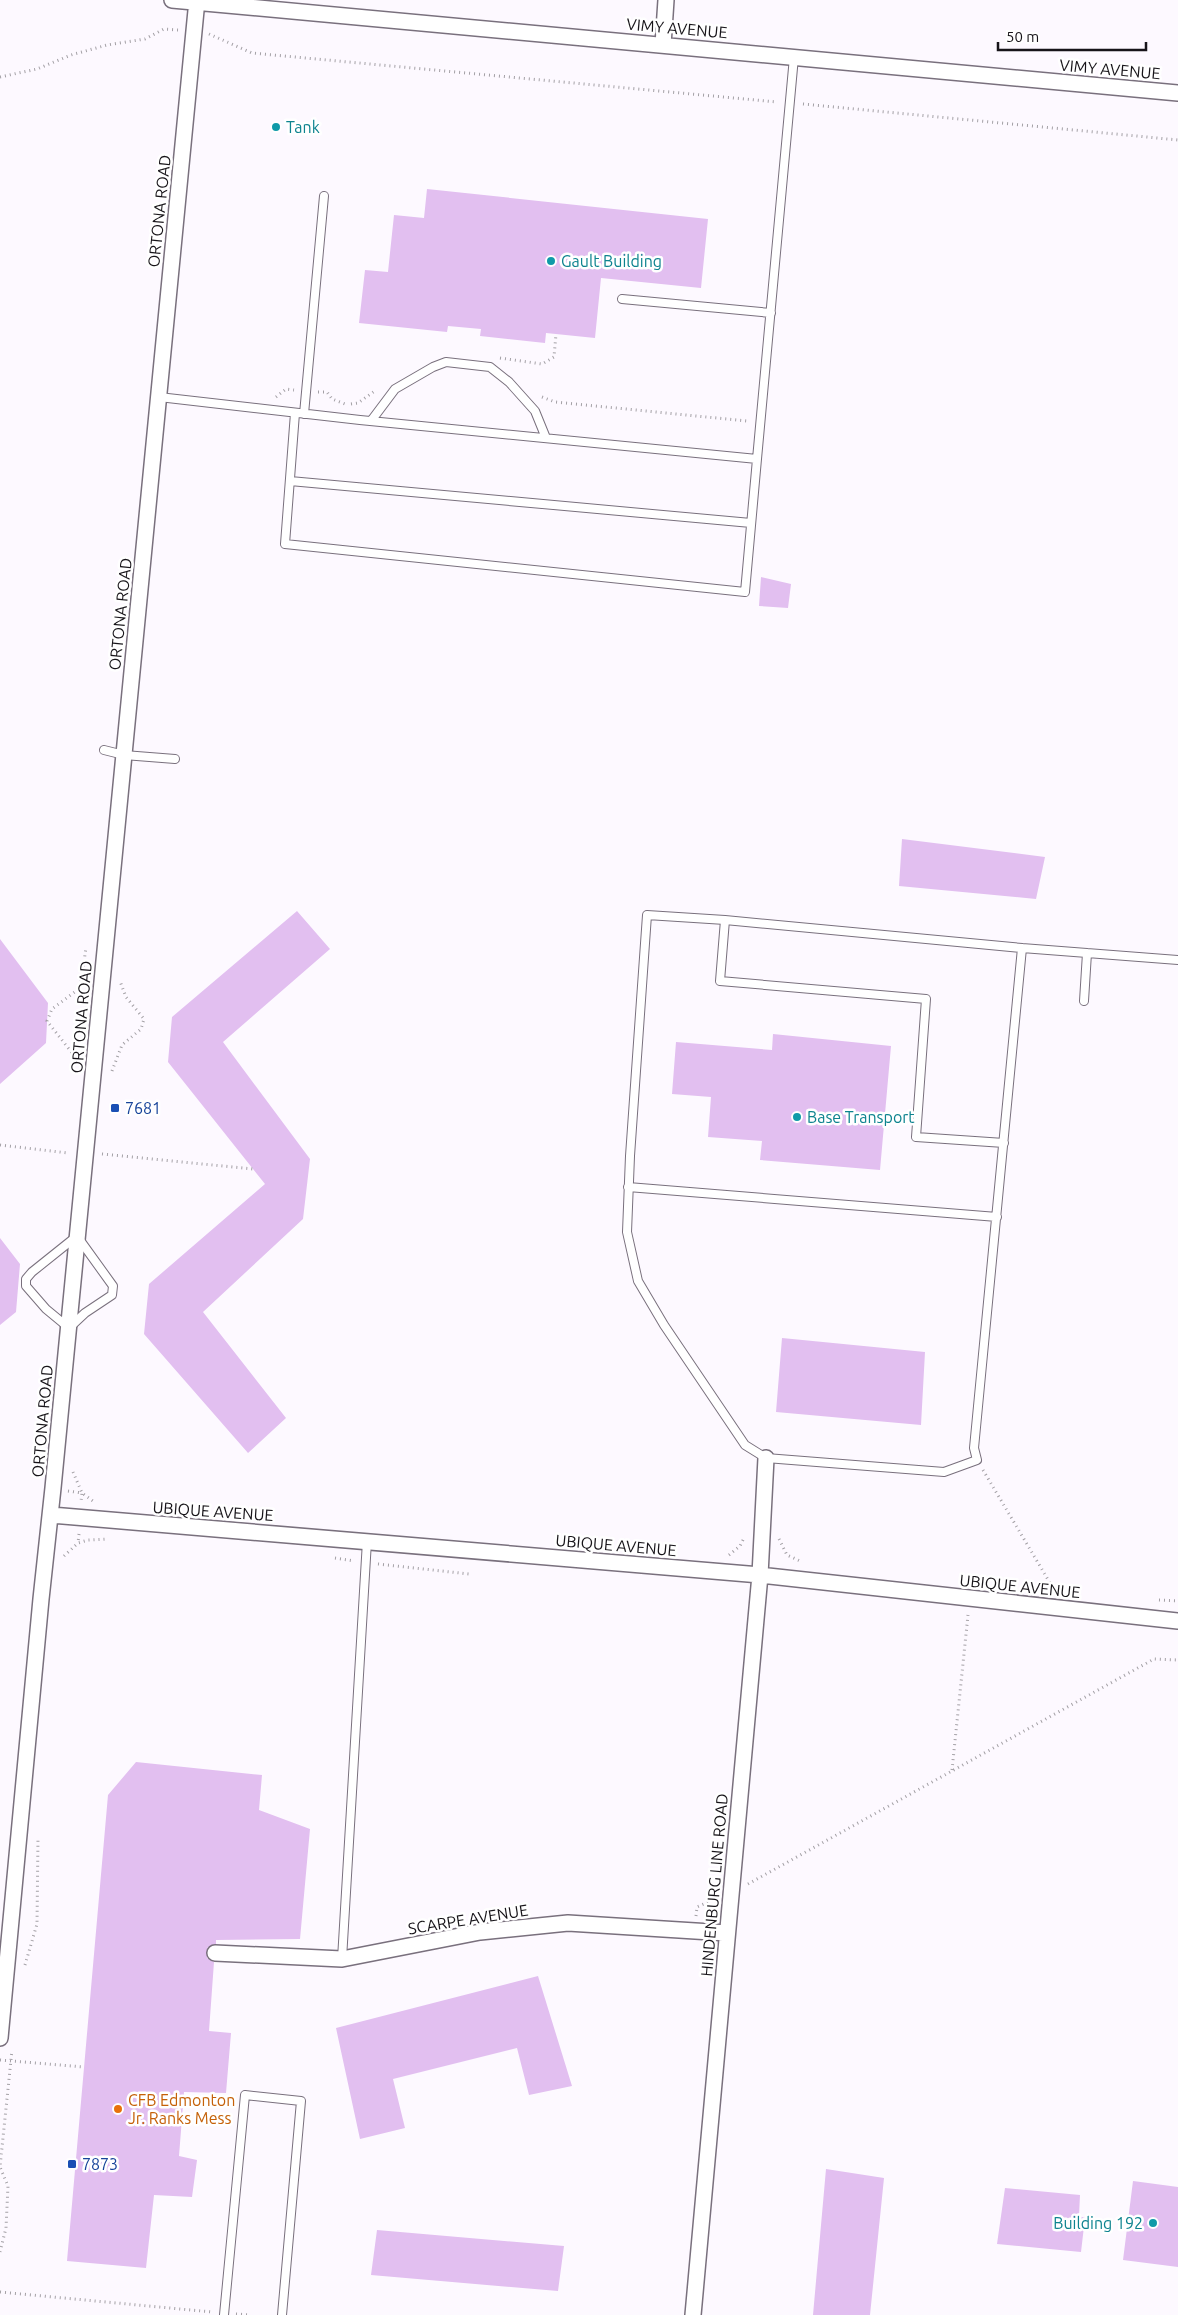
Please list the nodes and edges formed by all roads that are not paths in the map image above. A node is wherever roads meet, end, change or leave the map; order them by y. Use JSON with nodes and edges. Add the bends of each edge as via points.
{"nodes":[{"id":1,"x":172,"y":0,"type":"edge"},
{"id":2,"x":666,"y":0,"type":"edge"},
{"id":3,"x":197,"y":1,"type":"edge"},
{"id":4,"x":662,"y":44,"type":"junction"},
{"id":5,"x":794,"y":57,"type":"junction"},
{"id":6,"x":1178,"y":93,"type":"edge"},
{"id":7,"x":324,"y":196,"type":"dead end"},
{"id":8,"x":622,"y":299,"type":"dead end"},
{"id":9,"x":771,"y":313,"type":"junction"},
{"id":10,"x":158,"y":397,"type":"junction"},
{"id":11,"x":295,"y":413,"type":"junction"},
{"id":12,"x":304,"y":414,"type":"junction"},
{"id":13,"x":372,"y":421,"type":"junction"},
{"id":14,"x":546,"y":438,"type":"junction"},
{"id":15,"x":757,"y":459,"type":"junction"},
{"id":16,"x":290,"y":481,"type":"junction"},
{"id":17,"x":752,"y":523,"type":"junction"},
{"id":18,"x":104,"y":750,"type":"dead end"},
{"id":19,"x":124,"y":755,"type":"junction"},
{"id":20,"x":175,"y":759,"type":"dead end"},
{"id":21,"x":725,"y":920,"type":"junction"},
{"id":22,"x":1022,"y":948,"type":"junction"},
{"id":23,"x":1087,"y":953,"type":"junction"},
{"id":24,"x":1178,"y":960,"type":"edge"},
{"id":25,"x":1084,"y":1002,"type":"dead end"},
{"id":26,"x":1004,"y":1144,"type":"junction"},
{"id":27,"x":628,"y":1187,"type":"junction"},
{"id":28,"x":997,"y":1217,"type":"junction"},
{"id":29,"x":77,"y":1236,"type":"junction"},
{"id":30,"x":69,"y":1328,"type":"junction"},
{"id":31,"x":766,"y":1458,"type":"junction"},
{"id":32,"x":51,"y":1516,"type":"junction"},
{"id":33,"x":367,"y":1540,"type":"junction"},
{"id":34,"x":760,"y":1575,"type":"junction"},
{"id":35,"x":1178,"y":1622,"type":"edge"},
{"id":36,"x":727,"y":1933,"type":"junction"},
{"id":37,"x":5,"y":1936,"type":"edge"},
{"id":38,"x":215,"y":1953,"type":"dead end"},
{"id":39,"x":342,"y":1959,"type":"junction"},
{"id":40,"x":0,"y":2038,"type":"edge"},
{"id":41,"x":224,"y":2314,"type":"edge"},
{"id":42,"x":282,"y":2315,"type":"edge"},
{"id":43,"x":693,"y":2315,"type":"edge"}],
"edges":[{"from":1,"to":3,"type":"street","name":"VIMY AVENUE"},
{"from":2,"to":4,"type":"street"},
{"from":3,"to":4,"type":"street","name":"VIMY AVENUE"},
{"from":3,"to":10,"type":"street","name":"ORTONA ROAD"},
{"from":4,"to":5,"type":"street","name":"VIMY AVENUE"},
{"from":5,"to":6,"type":"street","name":"VIMY AVENUE"},
{"from":5,"to":9,"type":"lane"},
{"from":7,"to":12,"type":"lane"},
{"from":8,"to":9,"type":"lane"},
{"from":9,"to":15,"type":"lane"},
{"from":10,"to":11,"type":"lane"},
{"from":10,"to":19,"type":"street","name":"ORTONA ROAD"},
{"from":11,"to":12,"type":"lane"},
{"from":11,"to":16,"type":"lane"},
{"from":12,"to":13,"type":"lane"},
{"from":13,"to":14,"type":"lane"},
{"from":13,"to":14,"type":"lane","via":[[395,389],[446,362],[490,367],[509,382],[535,411]]},
{"from":14,"to":15,"type":"lane"},
{"from":15,"to":17,"type":"lane"},
{"from":16,"to":17,"type":"lane"},
{"from":16,"to":17,"type":"lane","via":[[286,544],[745,592]]},
{"from":18,"to":19,"type":"lane"},
{"from":19,"to":20,"type":"lane"},
{"from":19,"to":29,"type":"street","name":"ORTONA ROAD"},
{"from":21,"to":22,"type":"lane"},
{"from":21,"to":26,"type":"lane","via":[[720,981],[926,999],[916,1137]]},
{"from":21,"to":27,"type":"lane","via":[[647,915]]},
{"from":22,"to":23,"type":"lane"},
{"from":22,"to":26,"type":"lane"},
{"from":23,"to":24,"type":"lane"},
{"from":23,"to":25,"type":"lane"},
{"from":26,"to":28,"type":"lane"},
{"from":27,"to":28,"type":"lane"},
{"from":27,"to":31,"type":"lane","via":[[627,1232],[638,1281],[664,1326],[745,1445]]},
{"from":28,"to":31,"type":"lane","via":[[974,1448],[977,1460],[944,1472]]},
{"from":29,"to":30,"type":"street","name":"ORTONA ROAD"},
{"from":29,"to":30,"type":"lane","via":[[113,1286],[112,1295],[84,1313]]},
{"from":29,"to":30,"type":"lane","via":[[26,1279],[26,1286],[37,1300]]},
{"from":30,"to":32,"type":"street","name":"ORTONA ROAD"},
{"from":31,"to":34,"type":"street","name":"HINDENBURG LINE ROAD"},
{"from":32,"to":33,"type":"street","name":"UBIQUE AVENUE"},
{"from":32,"to":37,"type":"street","name":"ORTONA ROAD"},
{"from":33,"to":34,"type":"street","name":"UBIQUE AVENUE"},
{"from":33,"to":39,"type":"lane"},
{"from":34,"to":35,"type":"street","name":"UBIQUE AVENUE"},
{"from":34,"to":36,"type":"street","name":"HINDENBURG LINE ROAD"},
{"from":36,"to":39,"type":"street","name":"SCARPE AVENUE","via":[[568,1923],[480,1932]]},
{"from":36,"to":43,"type":"street","name":"HINDENBURG LINE ROAD"},
{"from":37,"to":40,"type":"street","name":"ORTONA ROAD"},
{"from":38,"to":39,"type":"street","name":"SCARPE AVENUE"},
{"from":41,"to":42,"type":"lane","via":[[244,2095],[301,2101]]}]}
